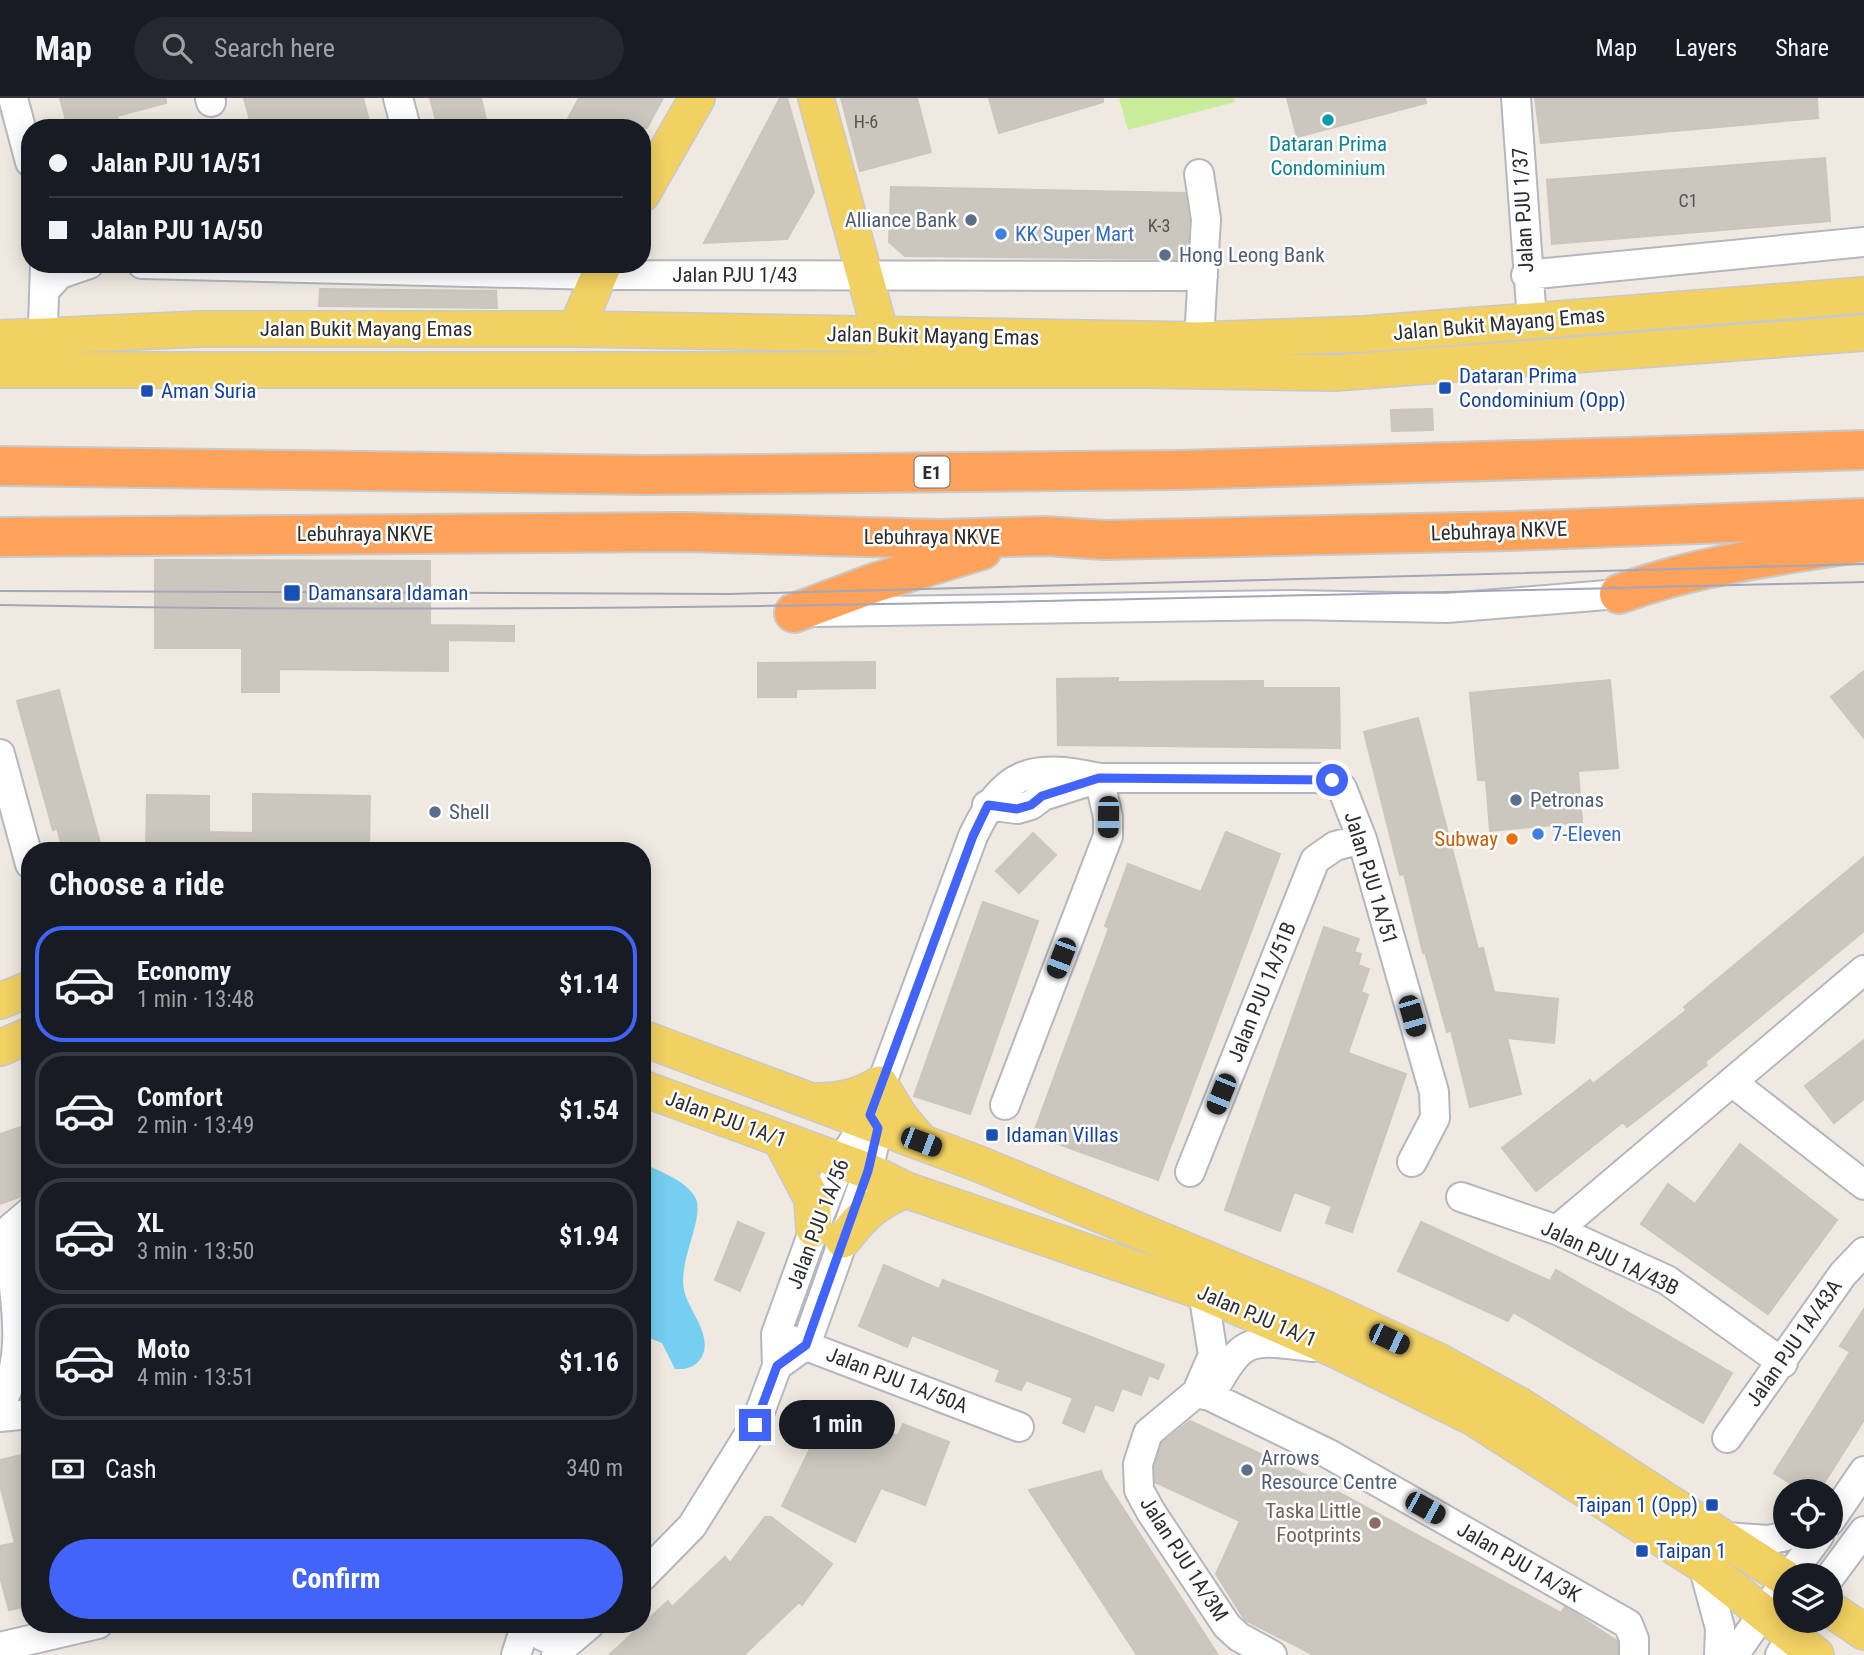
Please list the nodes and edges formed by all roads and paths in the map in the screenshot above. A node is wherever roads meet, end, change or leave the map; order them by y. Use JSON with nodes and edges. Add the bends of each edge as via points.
{"nodes":[{"id":1,"x":13,"y":98,"type":"edge"},
{"id":2,"x":697,"y":98,"type":"edge"},
{"id":3,"x":816,"y":98,"type":"edge"},
{"id":4,"x":1516,"y":98,"type":"edge"},
{"id":5,"x":21,"y":128,"type":"edge"},
{"id":6,"x":1199,"y":174,"type":"dead end"},
{"id":7,"x":651,"y":178,"type":"edge"},
{"id":8,"x":1864,"y":242,"type":"edge"},
{"id":9,"x":651,"y":271,"type":"edge"},
{"id":10,"x":63,"y":273,"type":"edge"},
{"id":11,"x":600,"y":273,"type":"edge"},
{"id":12,"x":1526,"y":275,"type":"junction"},
{"id":13,"x":865,"y":276,"type":"junction"},
{"id":14,"x":1203,"y":276,"type":"junction"},
{"id":15,"x":45,"y":277,"type":"edge"},
{"id":16,"x":1864,"y":295,"type":"edge"},
{"id":17,"x":1532,"y":321,"type":"junction"},
{"id":18,"x":576,"y":329,"type":"junction"},
{"id":19,"x":1864,"y":333,"type":"edge"},
{"id":20,"x":881,"y":335,"type":"junction"},
{"id":21,"x":0,"y":338,"type":"edge"},
{"id":22,"x":1199,"y":340,"type":"junction"},
{"id":23,"x":42,"y":354,"type":"junction"},
{"id":24,"x":1586,"y":354,"type":"junction"},
{"id":25,"x":0,"y":370,"type":"edge"},
{"id":26,"x":1144,"y":370,"type":"junction"},
{"id":27,"x":1335,"y":373,"type":"junction"},
{"id":28,"x":1864,"y":450,"type":"edge"},
{"id":29,"x":0,"y":466,"type":"edge"},
{"id":30,"x":1864,"y":518,"type":"edge"},
{"id":31,"x":1045,"y":536,"type":"junction"},
{"id":32,"x":0,"y":537,"type":"edge"},
{"id":33,"x":1864,"y":542,"type":"edge"},
{"id":34,"x":1619,"y":594,"type":"joint"},
{"id":35,"x":794,"y":613,"type":"joint"},
{"id":36,"x":0,"y":754,"type":"edge"},
{"id":37,"x":1099,"y":778,"type":"junction"},
{"id":38,"x":988,"y":805,"type":"joint"},
{"id":39,"x":1362,"y":839,"type":"junction"},
{"id":40,"x":24,"y":842,"type":"edge"},
{"id":41,"x":1864,"y":970,"type":"edge"},
{"id":42,"x":21,"y":993,"type":"edge"},
{"id":43,"x":0,"y":1001,"type":"edge"},
{"id":44,"x":21,"y":1039,"type":"edge"},
{"id":45,"x":651,"y":1041,"type":"edge"},
{"id":46,"x":0,"y":1048,"type":"edge"},
{"id":47,"x":1732,"y":1082,"type":"junction"},
{"id":48,"x":651,"y":1091,"type":"edge"},
{"id":49,"x":1005,"y":1105,"type":"dead end"},
{"id":50,"x":873,"y":1112,"type":"junction"},
{"id":51,"x":781,"y":1140,"type":"junction"},
{"id":52,"x":1412,"y":1162,"type":"dead end"},
{"id":53,"x":855,"y":1166,"type":"junction"},
{"id":54,"x":1190,"y":1172,"type":"dead end"},
{"id":55,"x":1864,"y":1185,"type":"edge"},
{"id":56,"x":906,"y":1190,"type":"junction"},
{"id":57,"x":1461,"y":1198,"type":"dead end"},
{"id":58,"x":21,"y":1220,"type":"edge"},
{"id":59,"x":1557,"y":1230,"type":"junction"},
{"id":60,"x":829,"y":1235,"type":"junction"},
{"id":61,"x":1864,"y":1252,"type":"edge"},
{"id":62,"x":1203,"y":1292,"type":"junction"},
{"id":63,"x":776,"y":1334,"type":"junction"},
{"id":64,"x":806,"y":1345,"type":"junction"},
{"id":65,"x":1336,"y":1350,"type":"junction"},
{"id":66,"x":1783,"y":1363,"type":"junction"},
{"id":67,"x":777,"y":1366,"type":"junction"},
{"id":68,"x":1203,"y":1394,"type":"junction"},
{"id":69,"x":0,"y":1405,"type":"edge"},
{"id":70,"x":21,"y":1415,"type":"edge"},
{"id":71,"x":0,"y":1417,"type":"edge"},
{"id":72,"x":1019,"y":1427,"type":"dead end"},
{"id":73,"x":1727,"y":1438,"type":"dead end"},
{"id":74,"x":1864,"y":1471,"type":"edge"},
{"id":75,"x":1843,"y":1502,"type":"edge"},
{"id":76,"x":1864,"y":1531,"type":"edge"},
{"id":77,"x":1725,"y":1537,"type":"junction"},
{"id":78,"x":1773,"y":1539,"type":"edge"},
{"id":79,"x":1840,"y":1563,"type":"edge"},
{"id":80,"x":651,"y":1565,"type":"edge"},
{"id":81,"x":1703,"y":1565,"type":"junction"},
{"id":82,"x":1773,"y":1571,"type":"edge"},
{"id":83,"x":1773,"y":1598,"type":"edge"},
{"id":84,"x":1764,"y":1612,"type":"junction"},
{"id":85,"x":1843,"y":1618,"type":"edge"},
{"id":86,"x":1864,"y":1632,"type":"edge"},
{"id":87,"x":60,"y":1633,"type":"edge"},
{"id":88,"x":523,"y":1633,"type":"edge"},
{"id":89,"x":536,"y":1633,"type":"edge"},
{"id":90,"x":580,"y":1633,"type":"edge"},
{"id":91,"x":1797,"y":1641,"type":"edge"},
{"id":92,"x":0,"y":1647,"type":"edge"},
{"id":93,"x":1634,"y":1647,"type":"edge"},
{"id":94,"x":561,"y":1649,"type":"edge"},
{"id":95,"x":516,"y":1655,"type":"edge"},
{"id":96,"x":1272,"y":1655,"type":"edge"},
{"id":97,"x":1719,"y":1655,"type":"edge"},
{"id":98,"x":1734,"y":1655,"type":"edge"}],
"edges":[{"from":1,"to":5,"type":"street"},
{"from":2,"to":7,"type":"main road"},
{"from":3,"to":13,"type":"main road"},
{"from":4,"to":12,"type":"street","name":"Jalan PJU 1/37"},
{"from":6,"to":14,"type":"street","via":[[1206,219]]},
{"from":8,"to":12,"type":"street"},
{"from":9,"to":13,"type":"street","name":"Jalan PJU 1/43"},
{"from":10,"to":15,"type":"street"},
{"from":11,"to":18,"type":"main road"},
{"from":12,"to":17,"type":"street","name":"Jalan PJU 1/37"},
{"from":13,"to":14,"type":"street","name":"Jalan PJU 1/43"},
{"from":13,"to":20,"type":"main road"},
{"from":14,"to":22,"type":"street"},
{"from":15,"to":23,"type":"street"},
{"from":16,"to":17,"type":"main road","name":"Jalan Bukit Mayang Emas"},
{"from":17,"to":22,"type":"main road","name":"Jalan Bukit Mayang Emas"},
{"from":17,"to":24,"type":"main road","via":[[1550,345]]},
{"from":18,"to":20,"type":"main road","name":"Jalan Bukit Mayang Emas"},
{"from":18,"to":23,"type":"main road","name":"Jalan Bukit Mayang Emas","via":[[200,328]]},
{"from":19,"to":24,"type":"main road","name":"Jalan Bukit Mayang Emas"},
{"from":20,"to":22,"type":"main road","name":"Jalan Bukit Mayang Emas"},
{"from":21,"to":23,"type":"main road","name":"Jalan Bukit Mayang Emas"},
{"from":22,"to":26,"type":"main road","via":[[1178,360]]},
{"from":22,"to":27,"type":"main road","via":[[1222,356],[1282,360]]},
{"from":23,"to":25,"type":"main road","name":"Jalan Bukit Mayang Emas"},
{"from":23,"to":26,"type":"main road","name":"Jalan Bukit Mayang Emas"},
{"from":24,"to":27,"type":"main road","name":"Jalan Bukit Mayang Emas"},
{"from":26,"to":27,"type":"main road","name":"Jalan Bukit Mayang Emas"},
{"from":28,"to":29,"type":"highway","number":"E1","via":[[1179,470],[687,475]]},
{"from":30,"to":31,"type":"highway","name":"Lebuhraya NKVE","via":[[1191,539]]},
{"from":31,"to":32,"type":"highway","name":"Lebuhraya NKVE","via":[[939,540],[685,532]]},
{"from":31,"to":35,"type":"highway","via":[[971,553]]},
{"from":33,"to":34,"type":"highway","via":[[1668,576]]},
{"from":34,"to":35,"type":"street","via":[[1447,608],[1292,605]]},
{"from":36,"to":40,"type":"street"},
{"from":37,"to":38,"type":"street","name":"Jalan PJU 1A/51","via":[[1065,771],[1034,772],[1007,783]]},
{"from":37,"to":39,"type":"street","name":"Jalan PJU 1A/51","via":[[1332,780],[1342,788]]},
{"from":37,"to":49,"type":"street","via":[[1108,836]]},
{"from":38,"to":50,"type":"street","name":"Jalan PJU 1A/56"},
{"from":39,"to":52,"type":"street","name":"Jalan PJU 1A/51","via":[[1434,1092],[1435,1118]]},
{"from":39,"to":54,"type":"street","name":"Jalan PJU 1A/51B","via":[[1335,846],[1315,860]]},
{"from":41,"to":47,"type":"street"},
{"from":42,"to":43,"type":"main road"},
{"from":44,"to":46,"type":"main road"},
{"from":45,"to":50,"type":"main road","name":"Jalan PJU 1A/1","via":[[805,1101]]},
{"from":47,"to":55,"type":"street"},
{"from":47,"to":59,"type":"street"},
{"from":48,"to":51,"type":"main road","name":"Jalan PJU 1A/1"},
{"from":50,"to":53,"type":"street","name":"Jalan PJU 1A/56"},
{"from":50,"to":77,"type":"main road","name":"Jalan PJU 1A/1","via":[[921,1142],[1304,1300],[1438,1361],[1519,1405]]},
{"from":51,"to":53,"type":"main road","name":"Jalan PJU 1A/1"},
{"from":51,"to":60,"type":"main road"},
{"from":53,"to":56,"type":"main road","name":"Jalan PJU 1A/1"},
{"from":53,"to":60,"type":"street","name":"Jalan PJU 1A/56"},
{"from":56,"to":60,"type":"main road","via":[[881,1200]]},
{"from":56,"to":62,"type":"main road","name":"Jalan PJU 1A/1"},
{"from":57,"to":59,"type":"street","name":"Jalan PJU 1A/43B"},
{"from":58,"to":69,"type":"street","via":[[11,1228],[9,1244],[19,1340]]},
{"from":59,"to":66,"type":"street","name":"Jalan PJU 1A/43B","via":[[1667,1280]]},
{"from":60,"to":63,"type":"street","name":"Jalan PJU 1A/56"},
{"from":60,"to":64,"type":"street","name":"Jalan PJU 1A/56"},
{"from":61,"to":66,"type":"street","name":"Jalan PJU 1A/43A","via":[[1843,1274]]},
{"from":62,"to":65,"type":"main road","name":"Jalan PJU 1A/1"},
{"from":62,"to":68,"type":"street","via":[[1213,1355]]},
{"from":63,"to":64,"type":"street","name":"Jalan PJU 1A/50A"},
{"from":63,"to":67,"type":"street","name":"Jalan PJU 1A/56"},
{"from":64,"to":67,"type":"street"},
{"from":64,"to":72,"type":"street","name":"Jalan PJU 1A/50A"},
{"from":65,"to":68,"type":"street","via":[[1269,1342],[1245,1345]]},
{"from":65,"to":81,"type":"main road","name":"Jalan PJU 1A/1","via":[[1474,1418]]},
{"from":66,"to":73,"type":"street","name":"Jalan PJU 1A/43A"},
{"from":67,"to":80,"type":"street","via":[[755,1425],[692,1526]]},
{"from":68,"to":93,"type":"street","name":"Jalan PJU 1A/3K","via":[[1329,1454],[1628,1624]]},
{"from":68,"to":96,"type":"street","name":"Jalan PJU 1A/3M","via":[[1148,1433],[1138,1464],[1139,1490],[1227,1626]]},
{"from":70,"to":71,"type":"street"},
{"from":74,"to":75,"type":"street"},
{"from":76,"to":79,"type":"street"},
{"from":77,"to":78,"type":"street"},
{"from":77,"to":82,"type":"main road","name":"Jalan PJU 1A/1"},
{"from":81,"to":84,"type":"main road","name":"Jalan PJU 1A/1"},
{"from":81,"to":97,"type":"street","via":[[1720,1628]]},
{"from":83,"to":84,"type":"street"},
{"from":84,"to":91,"type":"main road","name":"Jalan PJU 1A/1"},
{"from":84,"to":98,"type":"street"},
{"from":85,"to":86,"type":"main road"},
{"from":87,"to":92,"type":"street"},
{"from":88,"to":95,"type":"street"},
{"from":89,"to":94,"type":"street"},
{"from":90,"to":94,"type":"street"}]}
